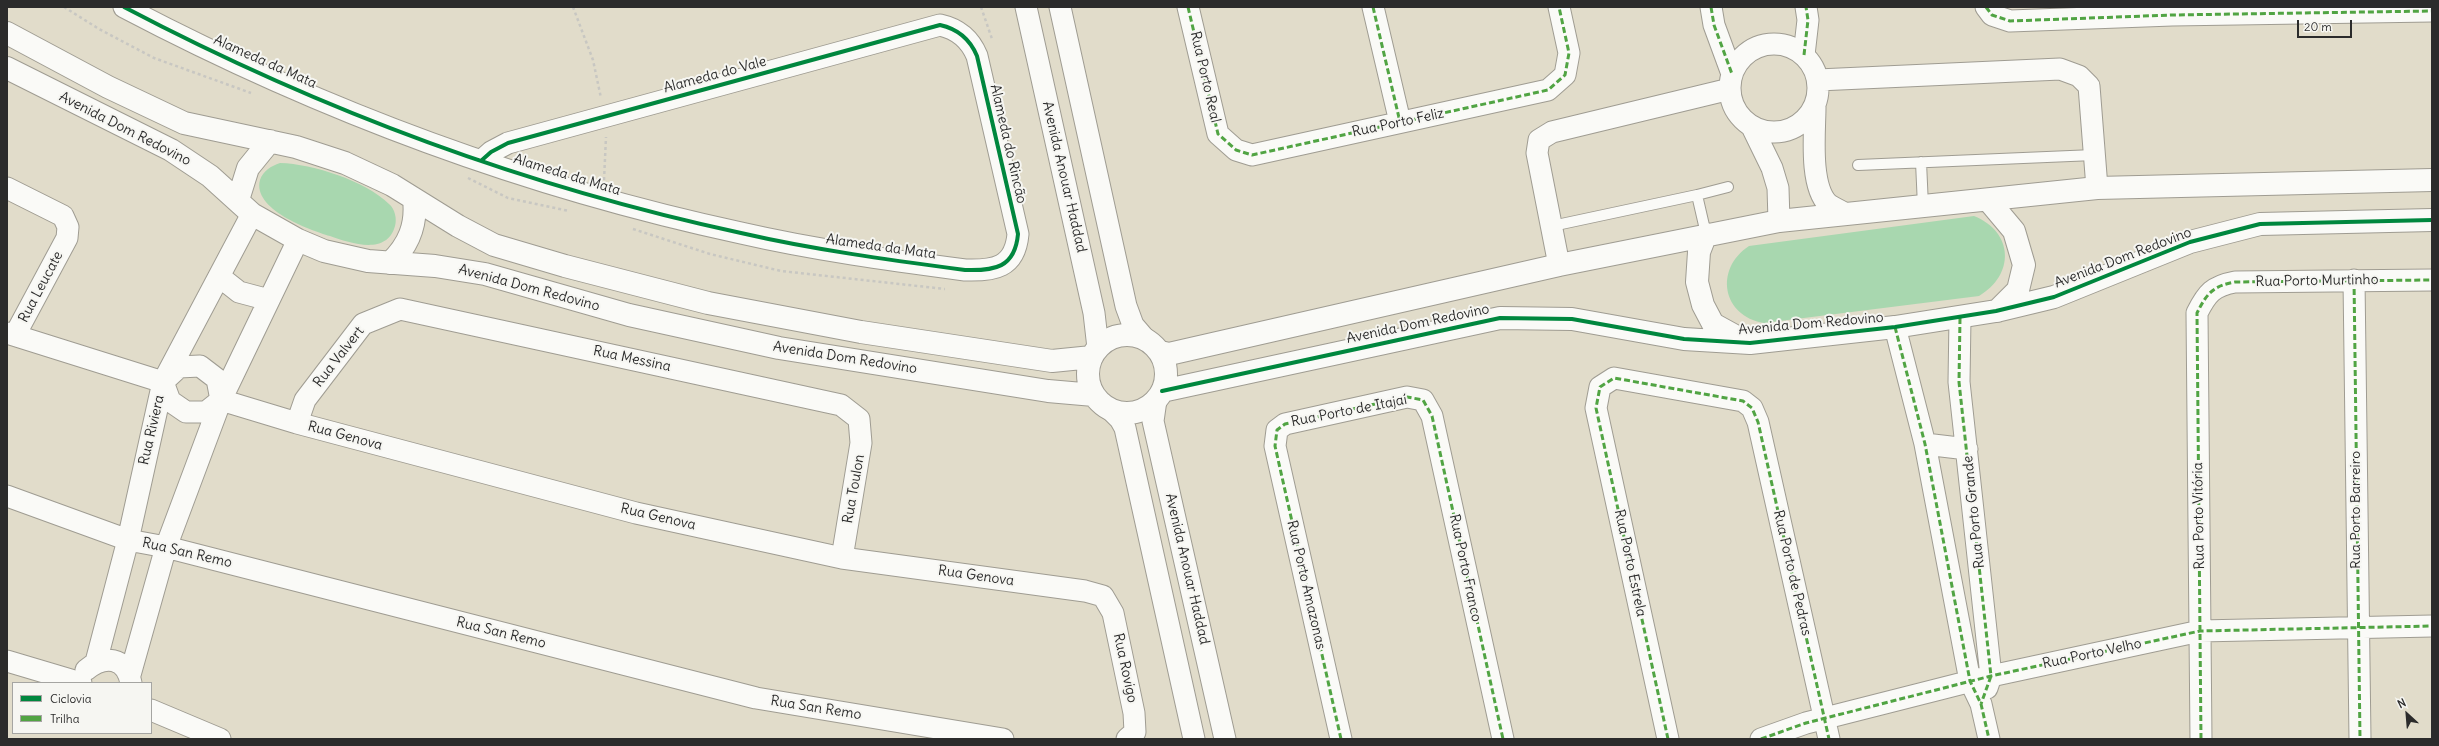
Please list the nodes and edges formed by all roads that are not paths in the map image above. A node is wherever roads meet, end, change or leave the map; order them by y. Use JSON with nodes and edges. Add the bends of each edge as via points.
{"nodes":[{"id":1,"x":124,"y":7,"type":"edge"},
{"id":2,"x":1026,"y":7,"type":"edge"},
{"id":3,"x":1060,"y":7,"type":"edge"},
{"id":4,"x":1188,"y":7,"type":"edge"},
{"id":5,"x":1373,"y":7,"type":"edge"},
{"id":6,"x":1559,"y":7,"type":"edge"},
{"id":7,"x":1712,"y":7,"type":"edge"},
{"id":8,"x":1806,"y":7,"type":"edge"},
{"id":9,"x":2360,"y":9,"type":"edge"},
{"id":10,"x":2432,"y":10,"type":"edge"},
{"id":11,"x":1989,"y":11,"type":"edge"},
{"id":12,"x":2172,"y":11,"type":"edge"},
{"id":13,"x":958,"y":32,"type":"joint"},
{"id":14,"x":7,"y":33,"type":"edge"},
{"id":15,"x":1804,"y":55,"type":"junction"},
{"id":16,"x":7,"y":68,"type":"edge"},
{"id":17,"x":1818,"y":80,"type":"junction"},
{"id":18,"x":1731,"y":82,"type":"junction"},
{"id":19,"x":1815,"y":107,"type":"junction"},
{"id":20,"x":1400,"y":122,"type":"junction"},
{"id":21,"x":1752,"y":127,"type":"junction"},
{"id":22,"x":270,"y":141,"type":"junction"},
{"id":23,"x":1228,"y":144,"type":"joint"},
{"id":24,"x":2094,"y":155,"type":"junction"},
{"id":25,"x":482,"y":160,"type":"junction"},
{"id":26,"x":1921,"y":162,"type":"junction"},
{"id":27,"x":1858,"y":165,"type":"dead end"},
{"id":28,"x":2432,"y":180,"type":"edge"},
{"id":29,"x":1728,"y":187,"type":"dead end"},
{"id":30,"x":7,"y":188,"type":"edge"},
{"id":31,"x":2097,"y":188,"type":"junction"},
{"id":32,"x":1697,"y":195,"type":"junction"},
{"id":33,"x":414,"y":199,"type":"junction"},
{"id":34,"x":1988,"y":200,"type":"junction"},
{"id":35,"x":1923,"y":206,"type":"junction"},
{"id":36,"x":245,"y":207,"type":"junction"},
{"id":37,"x":1844,"y":213,"type":"junction"},
{"id":38,"x":2432,"y":220,"type":"edge"},
{"id":39,"x":1779,"y":221,"type":"junction"},
{"id":40,"x":1552,"y":226,"type":"junction"},
{"id":41,"x":1706,"y":234,"type":"junction"},
{"id":42,"x":298,"y":240,"type":"junction"},
{"id":43,"x":1004,"y":263,"type":"joint"},
{"id":44,"x":390,"y":264,"type":"junction"},
{"id":45,"x":1559,"y":265,"type":"junction"},
{"id":46,"x":220,"y":277,"type":"junction"},
{"id":47,"x":2354,"y":280,"type":"junction"},
{"id":48,"x":2432,"y":280,"type":"edge"},
{"id":49,"x":2205,"y":296,"type":"joint"},
{"id":50,"x":269,"y":300,"type":"junction"},
{"id":51,"x":400,"y":309,"type":"joint"},
{"id":52,"x":1996,"y":311,"type":"junction"},
{"id":53,"x":1960,"y":318,"type":"junction"},
{"id":54,"x":1895,"y":327,"type":"junction"},
{"id":55,"x":11,"y":334,"type":"edge"},
{"id":56,"x":1750,"y":343,"type":"junction"},
{"id":57,"x":1152,"y":346,"type":"junction"},
{"id":58,"x":1095,"y":352,"type":"junction"},
{"id":59,"x":163,"y":382,"type":"junction"},
{"id":60,"x":1600,"y":387,"type":"joint"},
{"id":61,"x":1159,"y":396,"type":"junction"},
{"id":62,"x":221,"y":400,"type":"junction"},
{"id":63,"x":1423,"y":400,"type":"joint"},
{"id":64,"x":1102,"y":402,"type":"junction"},
{"id":65,"x":859,"y":419,"type":"joint"},
{"id":66,"x":296,"y":423,"type":"junction"},
{"id":67,"x":1277,"y":430,"type":"joint"},
{"id":68,"x":1925,"y":444,"type":"junction"},
{"id":69,"x":1967,"y":449,"type":"junction"},
{"id":70,"x":7,"y":496,"type":"edge"},
{"id":71,"x":128,"y":540,"type":"junction"},
{"id":72,"x":166,"y":547,"type":"junction"},
{"id":73,"x":842,"y":558,"type":"junction"},
{"id":74,"x":1103,"y":596,"type":"joint"},
{"id":75,"x":2432,"y":626,"type":"edge"},
{"id":76,"x":2356,"y":627,"type":"junction"},
{"id":77,"x":2200,"y":631,"type":"junction"},
{"id":78,"x":7,"y":661,"type":"edge"},
{"id":79,"x":96,"y":662,"type":"junction"},
{"id":80,"x":1991,"y":676,"type":"junction"},
{"id":81,"x":130,"y":679,"type":"edge"},
{"id":82,"x":1970,"y":681,"type":"junction"},
{"id":83,"x":78,"y":682,"type":"edge"},
{"id":84,"x":81,"y":682,"type":"edge"},
{"id":85,"x":1981,"y":704,"type":"junction"},
{"id":86,"x":152,"y":710,"type":"edge"},
{"id":87,"x":1825,"y":719,"type":"junction"},
{"id":88,"x":220,"y":739,"type":"edge"},
{"id":89,"x":1003,"y":739,"type":"edge"},
{"id":90,"x":1127,"y":739,"type":"edge"},
{"id":91,"x":1194,"y":739,"type":"edge"},
{"id":92,"x":1225,"y":739,"type":"edge"},
{"id":93,"x":1342,"y":739,"type":"edge"},
{"id":94,"x":1503,"y":739,"type":"edge"},
{"id":95,"x":1668,"y":739,"type":"edge"},
{"id":96,"x":1761,"y":739,"type":"edge"},
{"id":97,"x":1829,"y":739,"type":"edge"},
{"id":98,"x":1989,"y":739,"type":"edge"},
{"id":99,"x":2201,"y":739,"type":"edge"},
{"id":100,"x":2360,"y":739,"type":"edge"}],
"edges":[{"from":1,"to":25,"type":"street","name":"Alameda da Mata","via":[[285,84]]},
{"from":2,"to":58,"type":"street","name":"Avenida Anouar Haddad","via":[[1094,313]]},
{"from":3,"to":57,"type":"street","via":[[1126,306],[1133,325]]},
{"from":4,"to":23,"type":"street","name":"Rua Porto Real","via":[[1213,117],[1218,134]]},
{"from":5,"to":20,"type":"street"},
{"from":6,"to":20,"type":"street","name":"Rua Porto Feliz","via":[[1569,53],[1566,75],[1548,90]]},
{"from":7,"to":18,"type":"street","via":[[1714,25]]},
{"from":8,"to":15,"type":"street","via":[[1808,20]]},
{"from":9,"to":10,"type":"street"},
{"from":9,"to":12,"type":"street"},
{"from":11,"to":12,"type":"street","via":[[2010,21]]},
{"from":13,"to":25,"type":"street","name":"Alameda do Vale","via":[[940,25],[508,143]]},
{"from":13,"to":43,"type":"street","name":"Alameda do Rincão","via":[[973,47],[977,56],[1018,234],[1014,250]]},
{"from":14,"to":22,"type":"street","name":"Avenida Dom Redovino","via":[[108,87],[184,123]]},
{"from":15,"to":17,"type":"street","via":[[1813,66]]},
{"from":15,"to":18,"type":"street","via":[[1779,44],[1765,45],[1751,51],[1739,61]]},
{"from":16,"to":36,"type":"street","name":"Avenida Dom Redovino","via":[[171,150],[210,176]]},
{"from":17,"to":19,"type":"street","via":[[1819,94]]},
{"from":17,"to":24,"type":"street","via":[[2060,68],[2078,76],[2089,86]]},
{"from":18,"to":21,"type":"street","via":[[1733,104],[1740,118]]},
{"from":18,"to":40,"type":"street","via":[[1552,132],[1539,140],[1537,153]]},
{"from":19,"to":21,"type":"street","via":[[1801,123],[1782,132],[1767,132]]},
{"from":19,"to":37,"type":"street","via":[[1815,161],[1818,184],[1827,203]]},
{"from":20,"to":23,"type":"street","name":"Rua Porto Feliz","via":[[1252,155],[1236,150]]},
{"from":21,"to":39,"type":"street","via":[[1772,168],[1778,188]]},
{"from":22,"to":33,"type":"street","name":"Avenida Dom Redovino","via":[[346,163]]},
{"from":22,"to":36,"type":"street","via":[[248,168]]},
{"from":24,"to":26,"type":"lane"},
{"from":24,"to":31,"type":"street"},
{"from":25,"to":43,"type":"street","name":"Alameda da Mata","via":[[602,198],[749,235],[890,260],[965,270],[988,271]]},
{"from":26,"to":27,"type":"lane"},
{"from":26,"to":35,"type":"lane"},
{"from":28,"to":31,"type":"street","name":"Avenida Dom Redovino"},
{"from":29,"to":32,"type":"lane"},
{"from":30,"to":55,"type":"street","name":"Rua Leucate","via":[[63,216],[68,227],[67,238]]},
{"from":31,"to":34,"type":"street","name":"Avenida Dom Redovino"},
{"from":32,"to":40,"type":"lane"},
{"from":32,"to":41,"type":"lane"},
{"from":33,"to":44,"type":"street","via":[[413,230],[404,249]]},
{"from":33,"to":58,"type":"street","name":"Avenida Dom Redovino","via":[[494,245],[708,303],[861,332],[1052,361]]},
{"from":34,"to":35,"type":"street","name":"Avenida Dom Redovino"},
{"from":34,"to":52,"type":"street","via":[[2014,231],[2024,265],[2018,290]]},
{"from":35,"to":37,"type":"street","name":"Avenida Dom Redovino"},
{"from":36,"to":42,"type":"street","name":"Avenida Dom Redovino"},
{"from":36,"to":46,"type":"street","name":"Rua Riviera"},
{"from":37,"to":39,"type":"street","name":"Avenida Dom Redovino"},
{"from":38,"to":52,"type":"street","name":"Avenida Dom Redovino","via":[[2260,224],[2190,242],[2054,296]]},
{"from":39,"to":41,"type":"street","name":"Avenida Dom Redovino"},
{"from":40,"to":45,"type":"street"},
{"from":41,"to":45,"type":"street","name":"Avenida Dom Redovino"},
{"from":41,"to":56,"type":"street","via":[[1699,252],[1697,282],[1703,305],[1713,324]]},
{"from":42,"to":44,"type":"street","name":"Avenida Dom Redovino","via":[[346,257]]},
{"from":42,"to":50,"type":"street"},
{"from":44,"to":64,"type":"street","name":"Avenida Dom Redovino","via":[[435,266],[485,274],[629,315],[779,348]]},
{"from":45,"to":57,"type":"street","name":"Avenida Dom Redovino","via":[[1169,354]]},
{"from":46,"to":50,"type":"street","via":[[239,292]]},
{"from":46,"to":59,"type":"street","name":"Rua Riviera"},
{"from":47,"to":48,"type":"street","name":"Rua Porto Murtinho"},
{"from":47,"to":49,"type":"street","name":"Rua Porto Murtinho","via":[[2235,282],[2221,285]]},
{"from":47,"to":76,"type":"street","name":"Rua Porto Barreiro"},
{"from":49,"to":77,"type":"street","name":"Rua Porto Vitória","via":[[2197,313]]},
{"from":50,"to":62,"type":"street"},
{"from":51,"to":65,"type":"street","name":"Rua Messina","via":[[841,405]]},
{"from":51,"to":66,"type":"street","name":"Rua Valvert","via":[[363,324],[305,400]]},
{"from":52,"to":53,"type":"street","name":"Avenida Dom Redovino"},
{"from":53,"to":54,"type":"street","name":"Avenida Dom Redovino"},
{"from":53,"to":69,"type":"street","name":"Rua Porto Grande","via":[[1959,382]]},
{"from":54,"to":56,"type":"street","name":"Avenida Dom Redovino"},
{"from":54,"to":68,"type":"street"},
{"from":55,"to":59,"type":"street"},
{"from":56,"to":61,"type":"street","name":"Avenida Dom Redovino","via":[[1684,339],[1572,319],[1500,318]]},
{"from":57,"to":58,"type":"street","name":"Avenida Dom Redovino","via":[[1135,336],[1115,337]]},
{"from":57,"to":61,"type":"street","via":[[1166,372]]},
{"from":58,"to":64,"type":"street","via":[[1088,376]]},
{"from":59,"to":62,"type":"street","via":[[170,401],[186,412],[206,412]]},
{"from":59,"to":62,"type":"street","via":[[179,367],[200,366],[217,380]]},
{"from":59,"to":71,"type":"street","name":"Rua Riviera"},
{"from":60,"to":87,"type":"street","name":"Rua Porto de Pedras","via":[[1614,378],[1743,401],[1752,408],[1758,422]]},
{"from":60,"to":95,"type":"street","name":"Rua Porto Estrela","via":[[1596,408]]},
{"from":61,"to":64,"type":"street","name":"Avenida Dom Redovino","via":[[1148,406],[1129,413]]},
{"from":61,"to":92,"type":"street","name":"Avenida Anouar Haddad","via":[[1153,421]]},
{"from":62,"to":66,"type":"street","name":"Rua Genova"},
{"from":62,"to":72,"type":"street"},
{"from":63,"to":67,"type":"street","name":"Rua Porto de Itajaí","via":[[1407,397],[1284,424]]},
{"from":63,"to":94,"type":"street","name":"Rua Porto Franco","via":[[1432,416]]},
{"from":64,"to":91,"type":"street","via":[[1120,419],[1125,428]]},
{"from":65,"to":73,"type":"street","name":"Rua Toulon","via":[[861,443]]},
{"from":66,"to":73,"type":"street","name":"Rua Genova","via":[[636,513]]},
{"from":67,"to":93,"type":"street","name":"Rua Porto Amazonas","via":[[1275,446]]},
{"from":68,"to":69,"type":"street"},
{"from":68,"to":82,"type":"street"},
{"from":69,"to":80,"type":"street","name":"Rua Porto Grande"},
{"from":70,"to":71,"type":"street","name":"Rua San Remo"},
{"from":71,"to":72,"type":"street","name":"Rua San Remo"},
{"from":71,"to":79,"type":"street","name":"Rua Riviera"},
{"from":72,"to":81,"type":"street"},
{"from":72,"to":89,"type":"street","name":"Rua San Remo","via":[[756,698]]},
{"from":73,"to":74,"type":"street","name":"Rua Genova","via":[[1085,591]]},
{"from":74,"to":90,"type":"street","name":"Rua Rovigo","via":[[1113,613],[1134,714],[1135,732]]},
{"from":75,"to":76,"type":"street","name":"Rua Porto Velho"},
{"from":76,"to":77,"type":"street","name":"Rua Porto Velho"},
{"from":76,"to":100,"type":"street","name":"Rua Porto Barreiro"},
{"from":77,"to":80,"type":"street","name":"Rua Porto Velho"},
{"from":77,"to":99,"type":"street","name":"Rua Porto Vitória"},
{"from":78,"to":83,"type":"street"},
{"from":79,"to":81,"type":"street","via":[[109,660],[121,664]]},
{"from":79,"to":84,"type":"street","via":[[85,670]]},
{"from":80,"to":82,"type":"street","name":"Rua Porto Velho"},
{"from":80,"to":85,"type":"street","name":"Rua Porto Grande"},
{"from":82,"to":85,"type":"street"},
{"from":82,"to":87,"type":"street","name":"Rua Porto Velho"},
{"from":85,"to":98,"type":"street"},
{"from":86,"to":88,"type":"street"},
{"from":87,"to":96,"type":"street","name":"Rua Porto Velho"},
{"from":87,"to":97,"type":"street","name":"Rua Porto de Pedras"}]}
